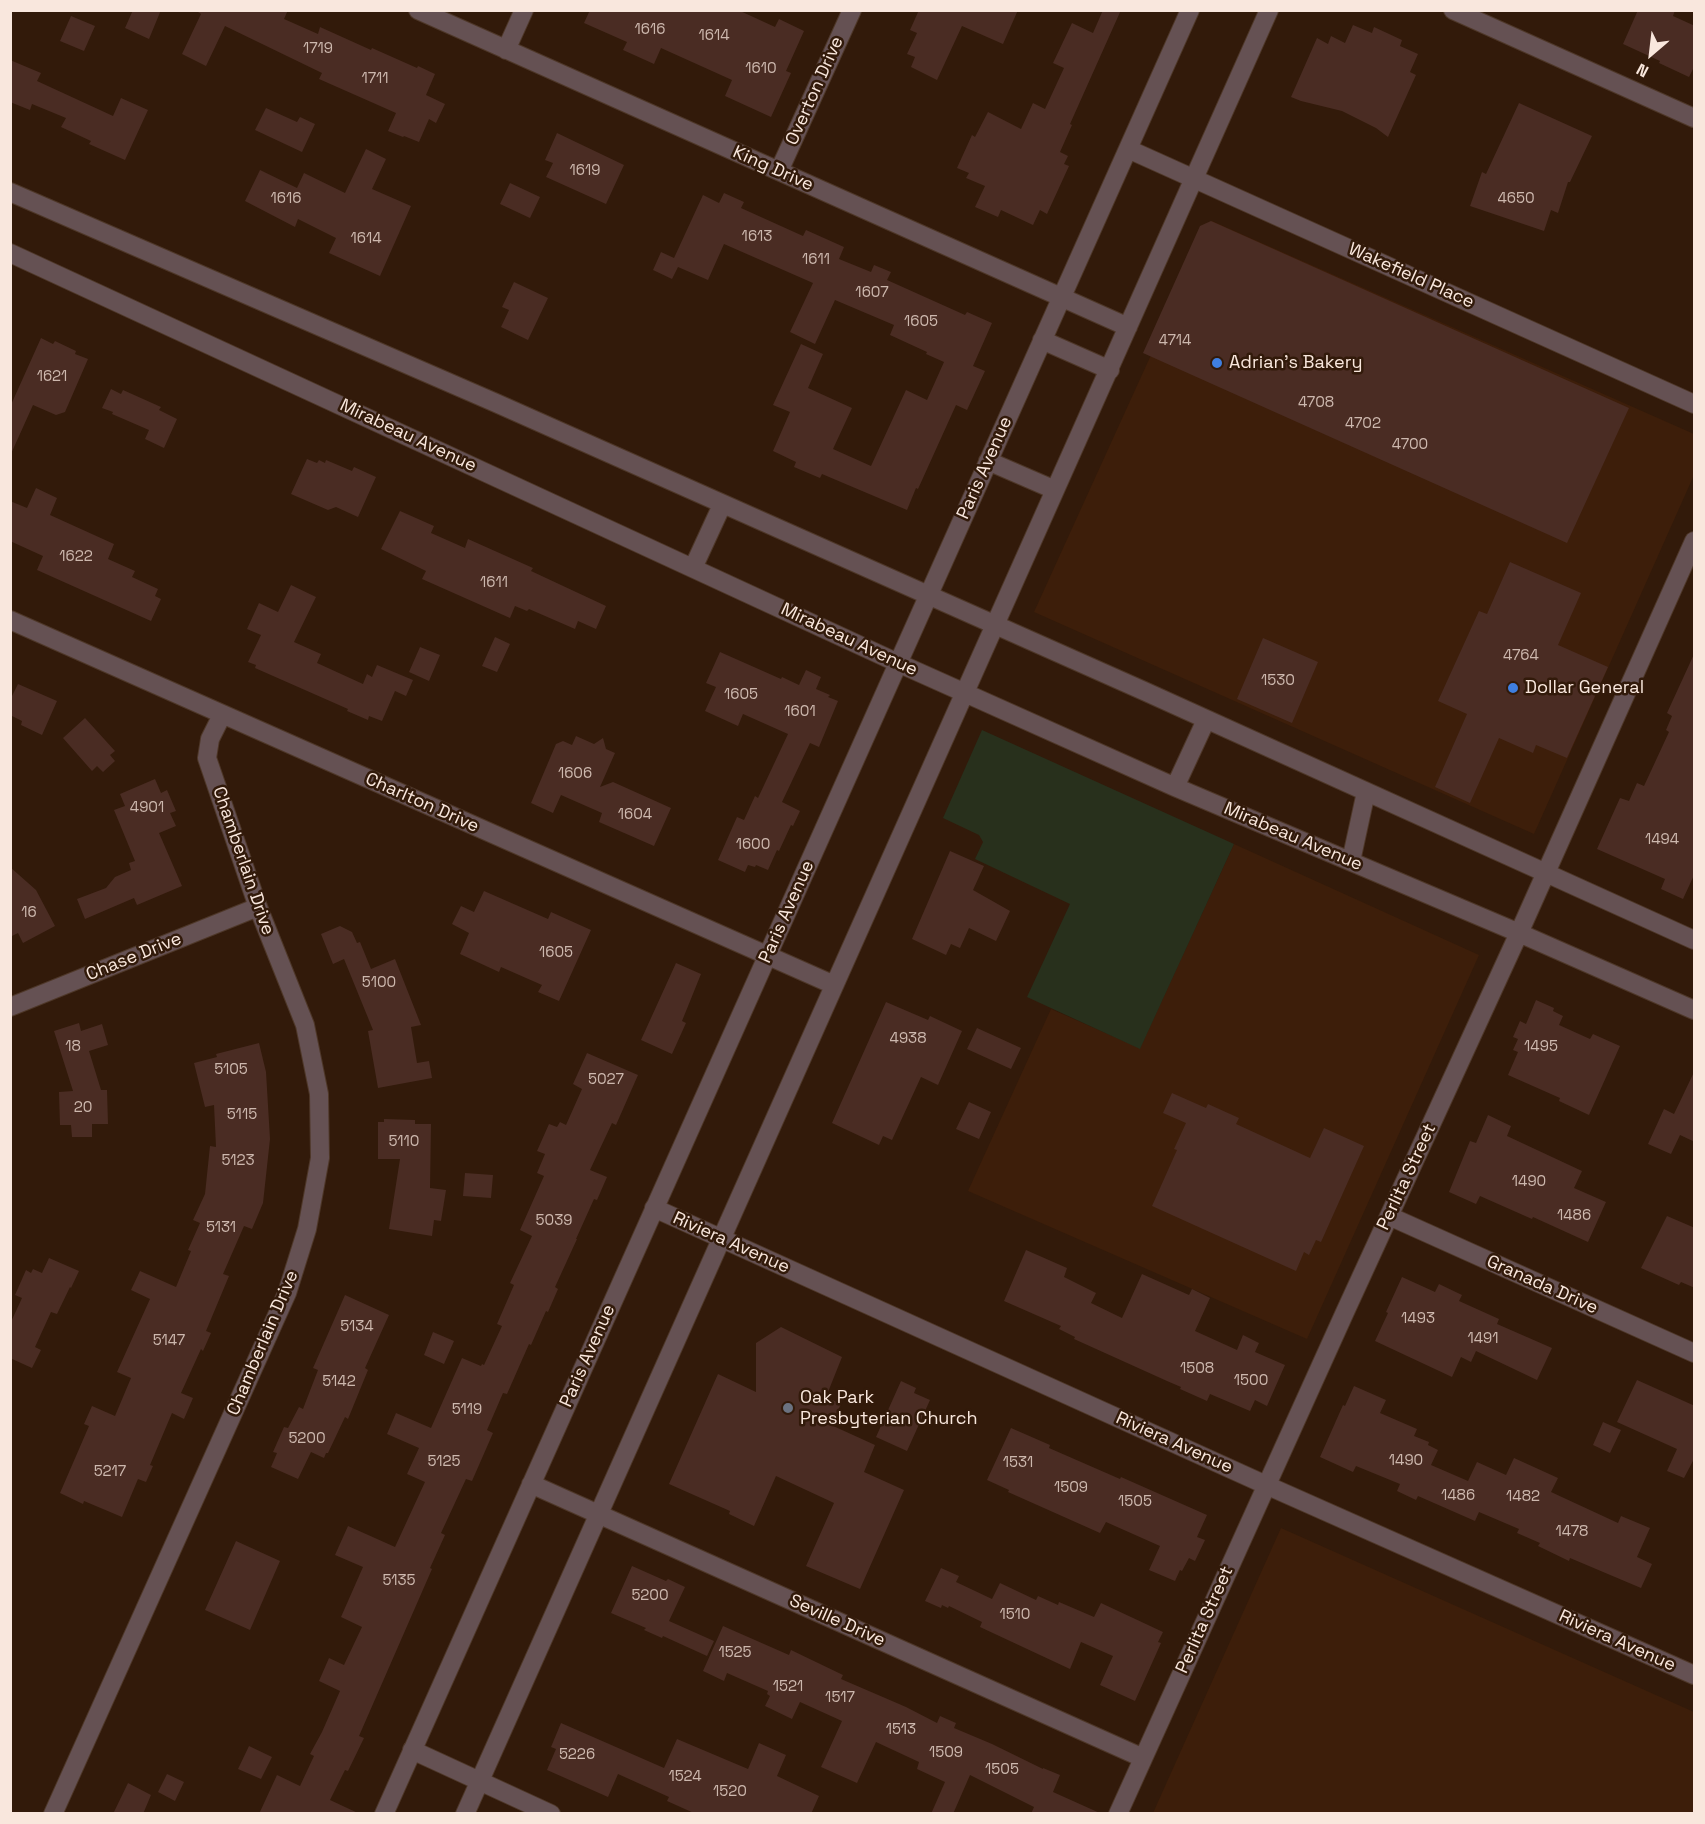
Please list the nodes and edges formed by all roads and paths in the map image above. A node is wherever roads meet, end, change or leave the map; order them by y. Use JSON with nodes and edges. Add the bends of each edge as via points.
{"nodes":[{"id":1,"x":418,"y":10,"type":"edge"},
{"id":2,"x":524,"y":10,"type":"edge"},
{"id":3,"x":852,"y":10,"type":"edge"},
{"id":4,"x":1190,"y":10,"type":"edge"},
{"id":5,"x":1269,"y":10,"type":"edge"},
{"id":6,"x":1453,"y":10,"type":"edge"},
{"id":7,"x":506,"y":50,"type":"junction"},
{"id":8,"x":1695,"y":118,"type":"edge"},
{"id":9,"x":1128,"y":149,"type":"junction"},
{"id":10,"x":779,"y":171,"type":"junction"},
{"id":11,"x":1194,"y":179,"type":"junction"},
{"id":12,"x":10,"y":192,"type":"edge"},
{"id":13,"x":10,"y":253,"type":"edge"},
{"id":14,"x":1061,"y":297,"type":"junction"},
{"id":15,"x":1128,"y":327,"type":"junction"},
{"id":16,"x":1042,"y":340,"type":"junction"},
{"id":17,"x":1110,"y":370,"type":"junction"},
{"id":18,"x":1695,"y":404,"type":"edge"},
{"id":19,"x":988,"y":461,"type":"junction"},
{"id":20,"x":1055,"y":490,"type":"junction"},
{"id":21,"x":722,"y":505,"type":"junction"},
{"id":22,"x":1695,"y":541,"type":"edge"},
{"id":23,"x":693,"y":568,"type":"junction"},
{"id":24,"x":928,"y":596,"type":"junction"},
{"id":25,"x":10,"y":620,"type":"edge"},
{"id":26,"x":994,"y":626,"type":"junction"},
{"id":27,"x":898,"y":663,"type":"junction"},
{"id":28,"x":965,"y":692,"type":"junction"},
{"id":29,"x":222,"y":715,"type":"junction"},
{"id":30,"x":1206,"y":720,"type":"junction"},
{"id":31,"x":1175,"y":787,"type":"junction"},
{"id":32,"x":1366,"y":792,"type":"junction"},
{"id":33,"x":1351,"y":861,"type":"junction"},
{"id":34,"x":1546,"y":873,"type":"junction"},
{"id":35,"x":258,"y":907,"type":"junction"},
{"id":36,"x":1519,"y":933,"type":"junction"},
{"id":37,"x":1695,"y":940,"type":"edge"},
{"id":38,"x":767,"y":956,"type":"junction"},
{"id":39,"x":834,"y":985,"type":"junction"},
{"id":40,"x":10,"y":1007,"type":"edge"},
{"id":41,"x":1695,"y":1010,"type":"edge"},
{"id":42,"x":654,"y":1208,"type":"junction"},
{"id":43,"x":1389,"y":1216,"type":"junction"},
{"id":44,"x":721,"y":1239,"type":"junction"},
{"id":45,"x":1695,"y":1353,"type":"edge"},
{"id":46,"x":531,"y":1484,"type":"junction"},
{"id":47,"x":1266,"y":1485,"type":"junction"},
{"id":48,"x":598,"y":1514,"type":"junction"},
{"id":49,"x":1695,"y":1675,"type":"edge"},
{"id":50,"x":412,"y":1750,"type":"junction"},
{"id":51,"x":1143,"y":1758,"type":"junction"},
{"id":52,"x":479,"y":1781,"type":"junction"},
{"id":53,"x":53,"y":1814,"type":"edge"},
{"id":54,"x":384,"y":1814,"type":"edge"},
{"id":55,"x":465,"y":1814,"type":"edge"},
{"id":56,"x":551,"y":1814,"type":"edge"},
{"id":57,"x":1118,"y":1814,"type":"edge"}],
"edges":[{"from":1,"to":7,"type":"street","name":"King Drive"},
{"from":2,"to":7,"type":"street"},
{"from":3,"to":10,"type":"street","name":"Overton Drive"},
{"from":4,"to":9,"type":"street","name":"Paris Avenue"},
{"from":5,"to":11,"type":"street"},
{"from":6,"to":8,"type":"street"},
{"from":7,"to":10,"type":"street","name":"King Drive"},
{"from":9,"to":11,"type":"street","name":"Wakefield Place"},
{"from":9,"to":14,"type":"street","name":"Paris Avenue"},
{"from":10,"to":14,"type":"street","name":"King Drive"},
{"from":11,"to":15,"type":"street"},
{"from":11,"to":18,"type":"street","name":"Wakefield Place"},
{"from":12,"to":21,"type":"street"},
{"from":13,"to":23,"type":"street","name":"Mirabeau Avenue"},
{"from":14,"to":15,"type":"street","name":"King Drive"},
{"from":14,"to":16,"type":"street","name":"Paris Avenue"},
{"from":15,"to":17,"type":"street"},
{"from":16,"to":17,"type":"street"},
{"from":16,"to":19,"type":"street","name":"Paris Avenue"},
{"from":17,"to":20,"type":"street"},
{"from":19,"to":20,"type":"street"},
{"from":19,"to":24,"type":"street","name":"Paris Avenue"},
{"from":20,"to":26,"type":"street"},
{"from":21,"to":23,"type":"street"},
{"from":21,"to":24,"type":"street"},
{"from":22,"to":34,"type":"street","name":"Perlita Street"},
{"from":23,"to":27,"type":"street","name":"Mirabeau Avenue"},
{"from":24,"to":26,"type":"street"},
{"from":24,"to":27,"type":"street","name":"Paris Avenue"},
{"from":25,"to":29,"type":"street","name":"Charlton Drive"},
{"from":26,"to":28,"type":"street"},
{"from":26,"to":30,"type":"street"},
{"from":27,"to":28,"type":"street","name":"Mirabeau Avenue"},
{"from":27,"to":38,"type":"street","name":"Paris Avenue"},
{"from":28,"to":31,"type":"street","name":"Mirabeau Avenue"},
{"from":28,"to":39,"type":"street"},
{"from":29,"to":35,"type":"street","name":"Chamberlain Drive","via":[[210,739],[207,759]]},
{"from":29,"to":38,"type":"street","name":"Charlton Drive"},
{"from":30,"to":31,"type":"street"},
{"from":30,"to":32,"type":"street"},
{"from":31,"to":33,"type":"street","name":"Mirabeau Avenue"},
{"from":32,"to":33,"type":"street"},
{"from":32,"to":34,"type":"street"},
{"from":33,"to":36,"type":"street","name":"Mirabeau Avenue"},
{"from":34,"to":36,"type":"street","name":"Perlita Street"},
{"from":34,"to":37,"type":"street"},
{"from":35,"to":40,"type":"street","name":"Chase Drive"},
{"from":35,"to":53,"type":"street","name":"Chamberlain Drive","via":[[305,1025],[319,1094],[320,1158],[307,1229],[287,1293]]},
{"from":36,"to":41,"type":"street","name":"Mirabeau Avenue"},
{"from":36,"to":43,"type":"street","name":"Perlita Street"},
{"from":38,"to":39,"type":"street","name":"Charlton Drive"},
{"from":38,"to":42,"type":"street","name":"Paris Avenue"},
{"from":39,"to":44,"type":"street"},
{"from":42,"to":44,"type":"street","name":"Riviera Avenue"},
{"from":42,"to":46,"type":"street","name":"Paris Avenue"},
{"from":43,"to":45,"type":"street","name":"Granada Drive"},
{"from":43,"to":47,"type":"street","name":"Perlita Street"},
{"from":44,"to":47,"type":"street","name":"Riviera Avenue"},
{"from":44,"to":48,"type":"street"},
{"from":46,"to":48,"type":"street","name":"Seville Drive"},
{"from":46,"to":50,"type":"street","name":"Paris Avenue"},
{"from":47,"to":49,"type":"street","name":"Riviera Avenue"},
{"from":47,"to":51,"type":"street","name":"Perlita Street"},
{"from":48,"to":51,"type":"street","name":"Seville Drive"},
{"from":48,"to":52,"type":"street"},
{"from":50,"to":52,"type":"street"},
{"from":50,"to":54,"type":"street","name":"Paris Avenue"},
{"from":51,"to":57,"type":"street","name":"Perlita Street"},
{"from":52,"to":55,"type":"street"},
{"from":52,"to":56,"type":"street"}]}
